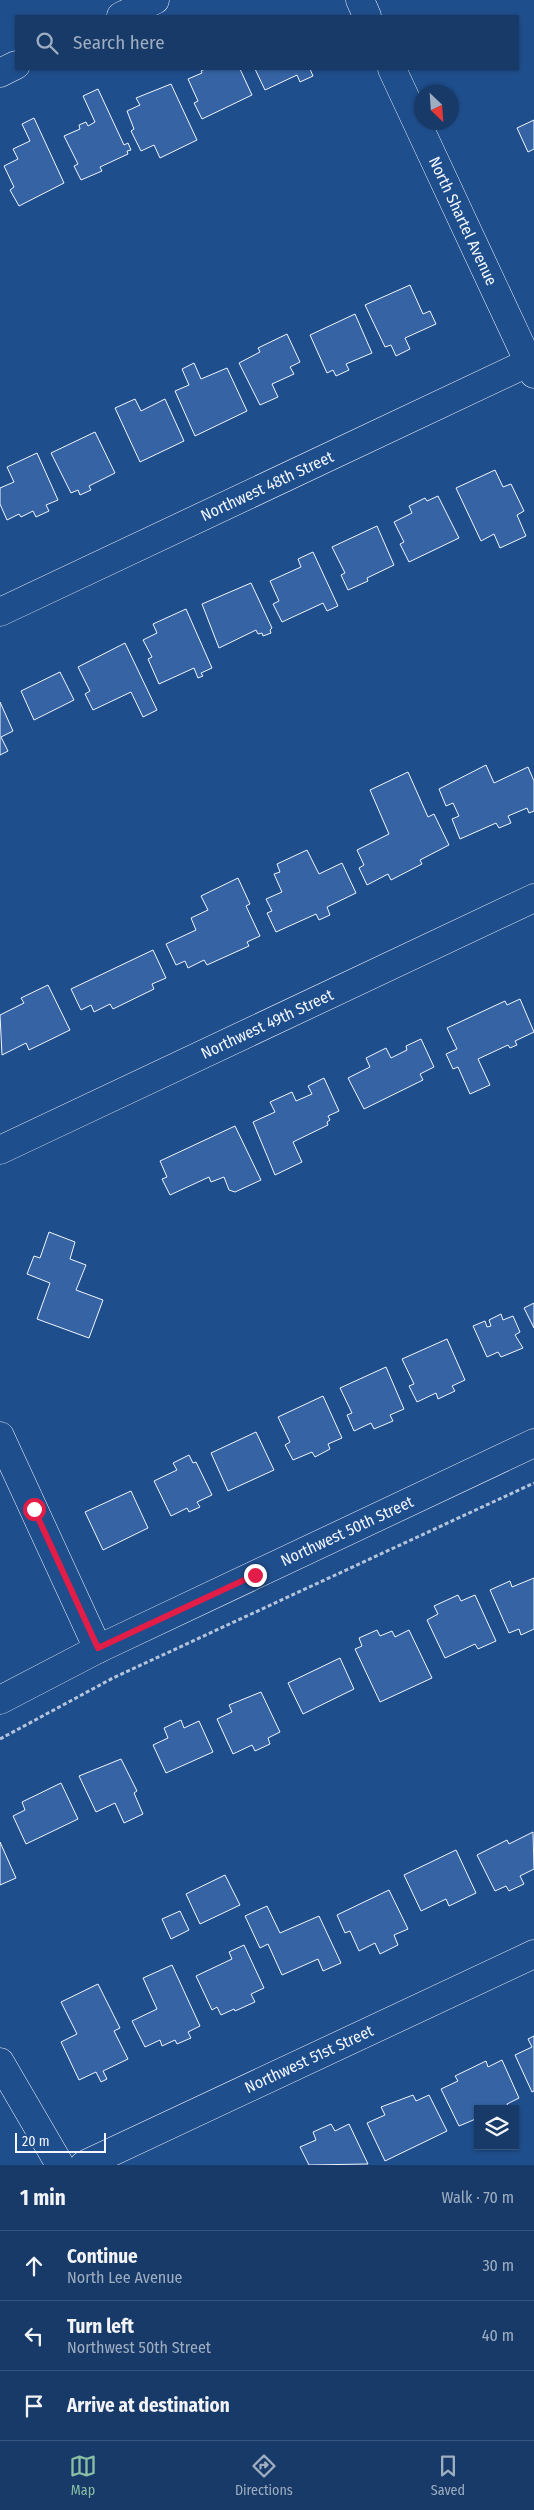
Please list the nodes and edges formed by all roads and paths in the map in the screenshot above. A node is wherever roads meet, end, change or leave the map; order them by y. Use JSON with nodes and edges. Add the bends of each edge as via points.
{"nodes":[{"id":1,"x":155,"y":0,"type":"edge"},
{"id":2,"x":360,"y":0,"type":"edge"},
{"id":3,"x":123,"y":15,"type":"edge"},
{"id":4,"x":367,"y":15,"type":"edge"},
{"id":5,"x":15,"y":66,"type":"edge"},
{"id":6,"x":392,"y":70,"type":"edge"},
{"id":7,"x":0,"y":73,"type":"edge"},
{"id":8,"x":532,"y":366,"type":"edge"},
{"id":9,"x":0,"y":612,"type":"edge"},
{"id":10,"x":534,"y":898,"type":"edge"},
{"id":11,"x":0,"y":1150,"type":"edge"},
{"id":12,"x":0,"y":1436,"type":"edge"},
{"id":13,"x":534,"y":1443,"type":"edge"},
{"id":14,"x":534,"y":1483,"type":"edge"},
{"id":15,"x":98,"y":1648,"type":"junction"},
{"id":16,"x":0,"y":1700,"type":"edge"},
{"id":17,"x":0,"y":1739,"type":"edge"},
{"id":18,"x":534,"y":1954,"type":"edge"},
{"id":19,"x":0,"y":2062,"type":"edge"},
{"id":20,"x":60,"y":2165,"type":"edge"},
{"id":21,"x":84,"y":2165,"type":"edge"}],
"edges":[{"from":1,"to":3,"type":"street"},
{"from":2,"to":4,"type":"street"},
{"from":5,"to":7,"type":"street"},
{"from":6,"to":8,"type":"street","name":"North Shartel Avenue"},
{"from":8,"to":9,"type":"street","name":"Northwest 48th Street"},
{"from":10,"to":11,"type":"street","name":"Northwest 49th Street"},
{"from":12,"to":15,"type":"street"},
{"from":13,"to":15,"type":"street","name":"Northwest 50th Street"},
{"from":14,"to":17,"type":"path","via":[[113,1678]]},
{"from":15,"to":16,"type":"street","name":"Northwest 50th Street"},
{"from":18,"to":21,"type":"street","name":"Northwest 51st Street"},
{"from":19,"to":20,"type":"street"}]}
